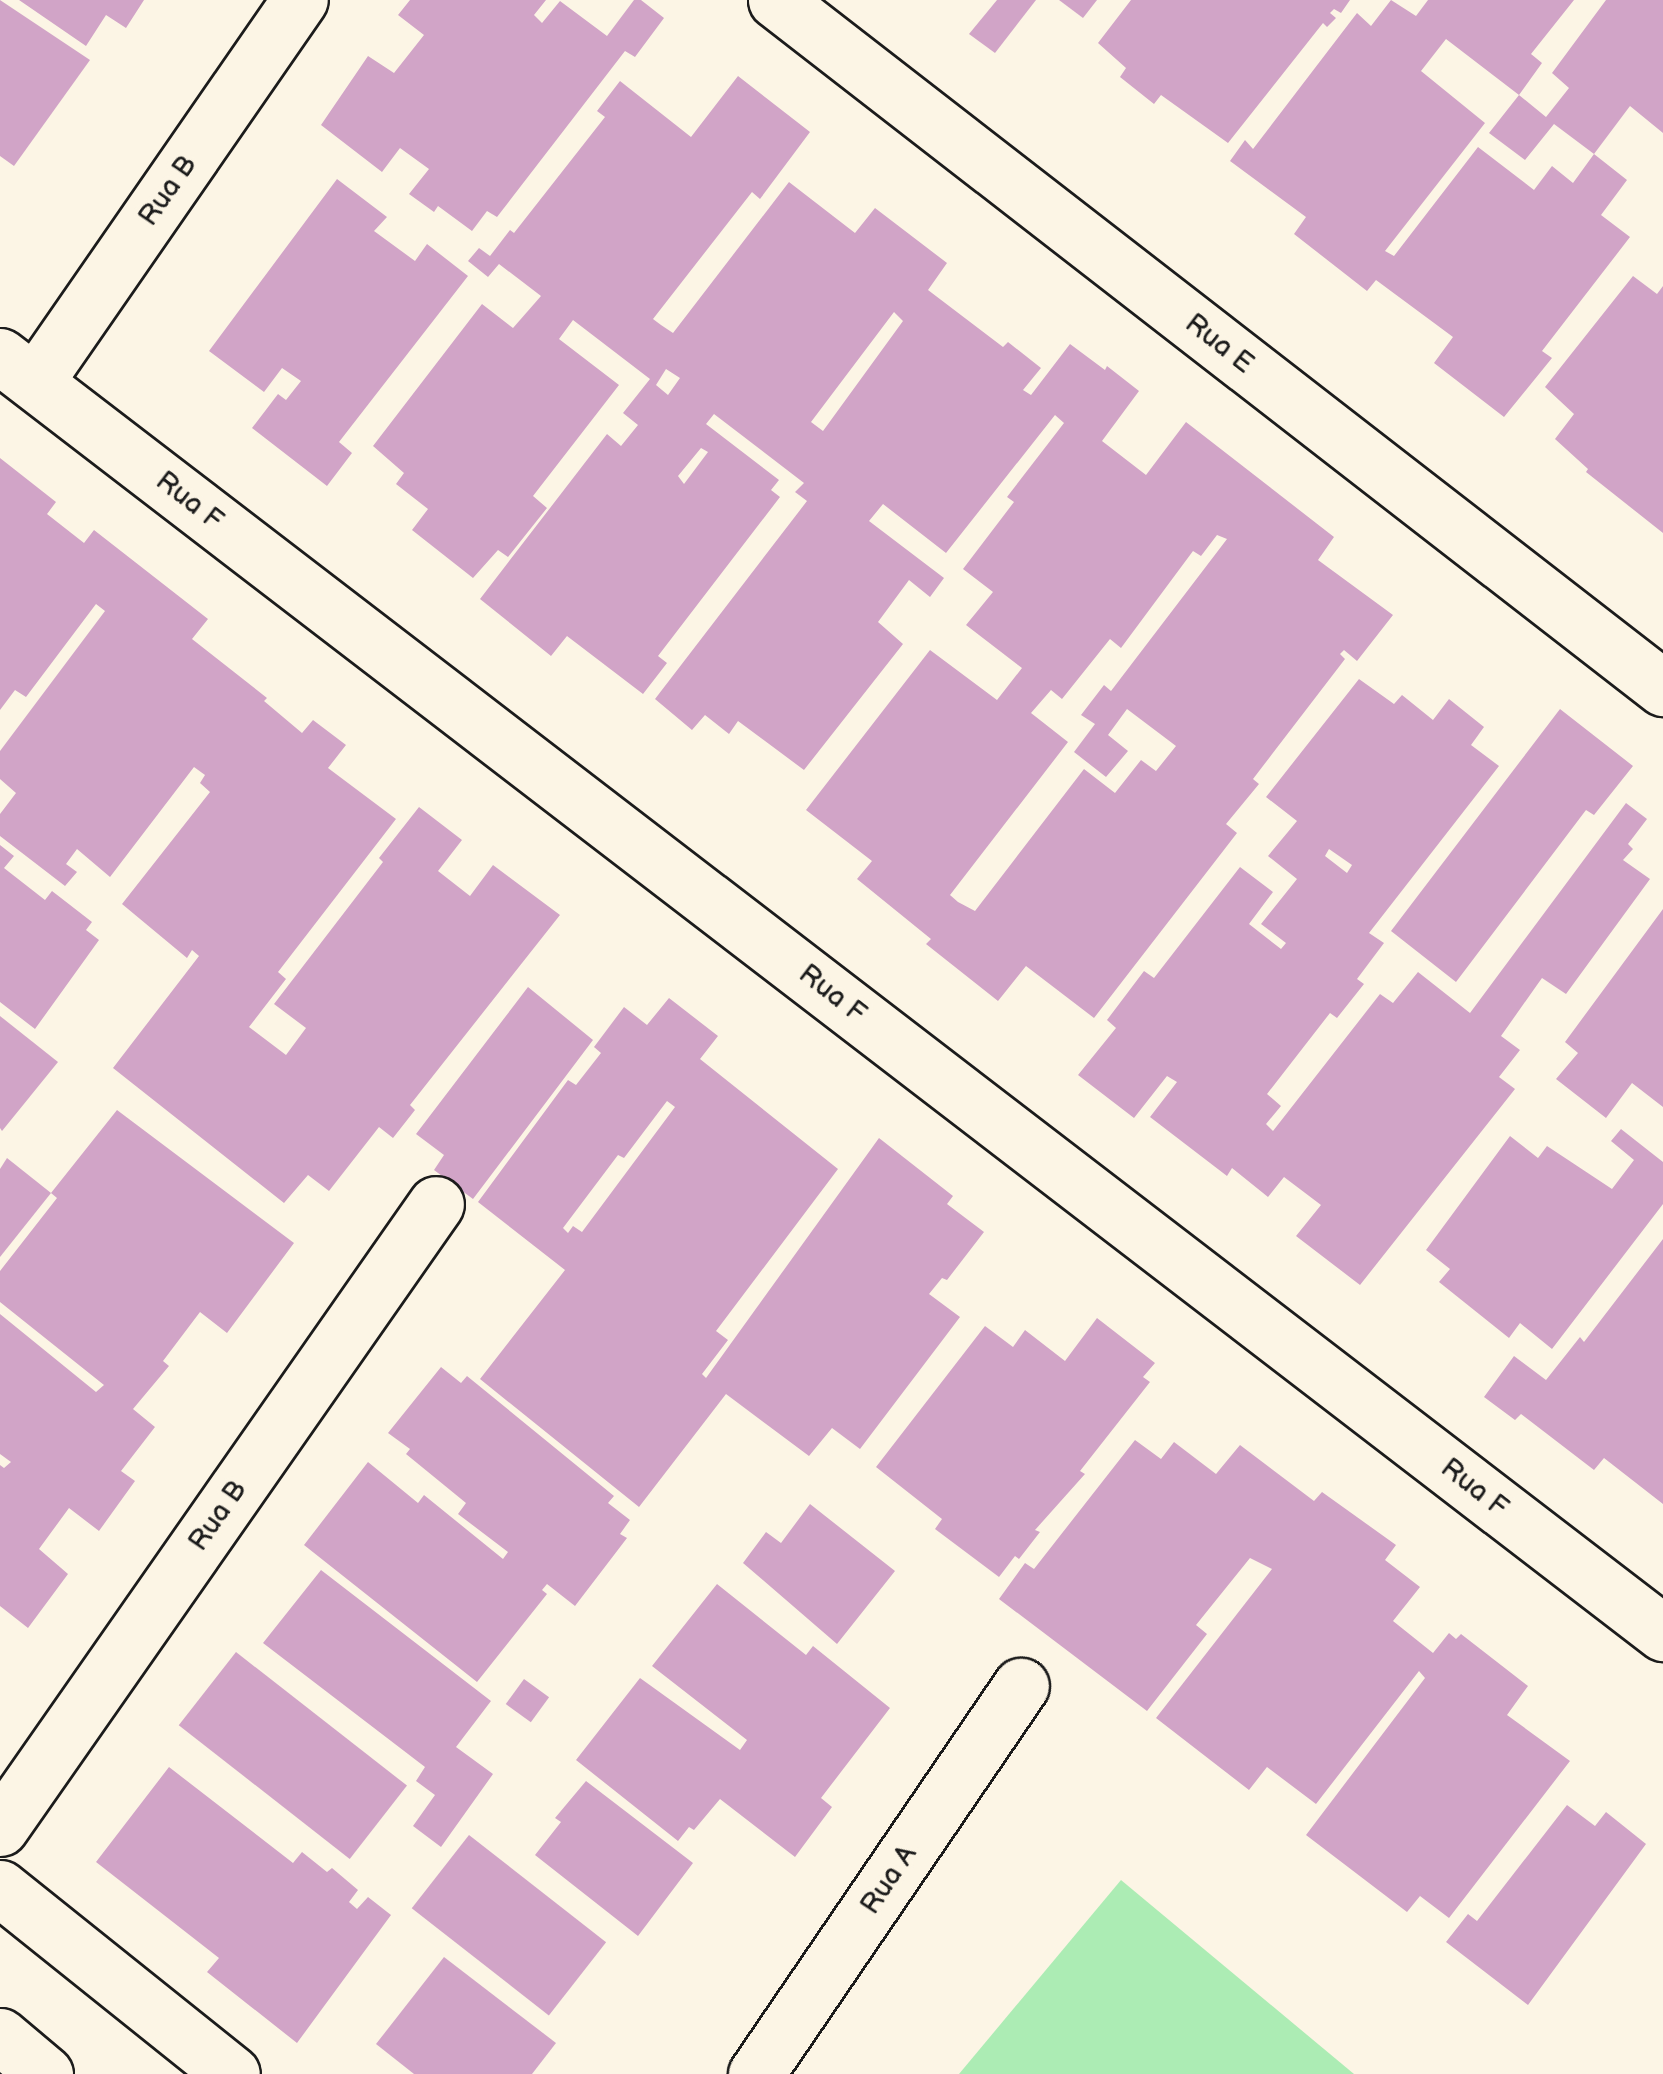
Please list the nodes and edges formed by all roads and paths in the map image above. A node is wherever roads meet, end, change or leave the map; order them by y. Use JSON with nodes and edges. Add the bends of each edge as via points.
{"nodes":[{"id":1,"x":300,"y":0,"type":"edge"},
{"id":2,"x":776,"y":0,"type":"edge"},
{"id":3,"x":18,"y":369,"type":"edge"},
{"id":4,"x":1663,"y":688,"type":"edge"},
{"id":5,"x":436,"y":1204,"type":"dead end"},
{"id":6,"x":1663,"y":1633,"type":"edge"},
{"id":7,"x":1022,"y":1686,"type":"dead end"},
{"id":8,"x":0,"y":1828,"type":"edge"},
{"id":9,"x":0,"y":1888,"type":"edge"},
{"id":10,"x":0,"y":2036,"type":"edge"},
{"id":11,"x":46,"y":2074,"type":"edge"},
{"id":12,"x":232,"y":2074,"type":"edge"},
{"id":13,"x":756,"y":2074,"type":"edge"}],
"edges":[{"from":1,"to":3,"type":"street","name":"Rua B"},
{"from":2,"to":4,"type":"street","name":"Rua E"},
{"from":3,"to":6,"type":"street","name":"Rua F"},
{"from":5,"to":8,"type":"street","name":"Rua B"},
{"from":7,"to":13,"type":"street","name":"Rua A"},
{"from":9,"to":12,"type":"street"},
{"from":10,"to":11,"type":"street"}]}
